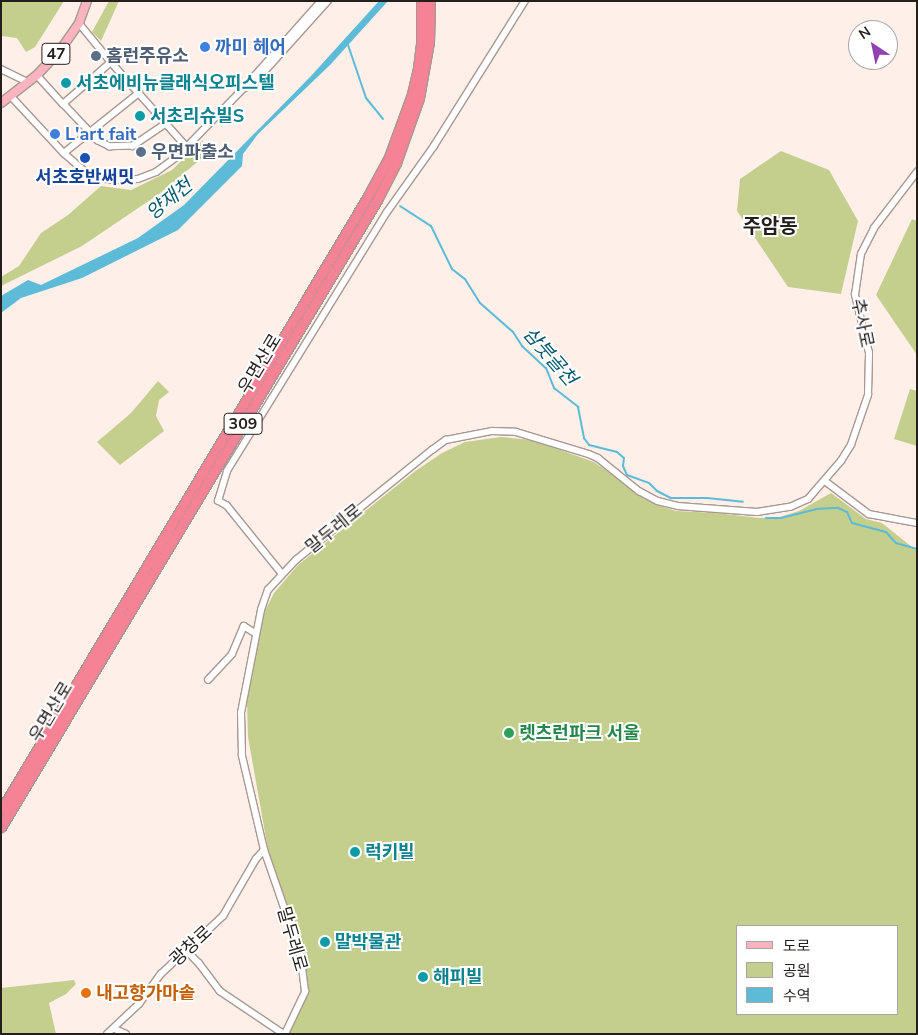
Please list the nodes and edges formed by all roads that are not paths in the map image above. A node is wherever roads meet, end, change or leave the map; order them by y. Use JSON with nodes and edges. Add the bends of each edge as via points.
{"nodes":[{"id":1,"x":87,"y":1,"type":"edge"},
{"id":2,"x":321,"y":1,"type":"edge"},
{"id":3,"x":328,"y":1,"type":"edge"},
{"id":4,"x":421,"y":1,"type":"edge"},
{"id":5,"x":430,"y":1,"type":"edge"},
{"id":6,"x":525,"y":1,"type":"edge"},
{"id":7,"x":79,"y":23,"type":"junction"},
{"id":8,"x":111,"y":62,"type":"junction"},
{"id":9,"x":1,"y":68,"type":"edge"},
{"id":10,"x":37,"y":75,"type":"junction"},
{"id":11,"x":28,"y":82,"type":"junction"},
{"id":12,"x":243,"y":89,"type":"junction"},
{"id":13,"x":139,"y":93,"type":"junction"},
{"id":14,"x":11,"y":96,"type":"junction"},
{"id":15,"x":1,"y":103,"type":"edge"},
{"id":16,"x":63,"y":104,"type":"junction"},
{"id":17,"x":166,"y":124,"type":"junction"},
{"id":18,"x":89,"y":133,"type":"junction"},
{"id":19,"x":187,"y":147,"type":"junction"},
{"id":20,"x":64,"y":153,"type":"junction"},
{"id":21,"x":917,"y":172,"type":"edge"},
{"id":22,"x":824,"y":481,"type":"junction"},
{"id":23,"x":917,"y":523,"type":"edge"},
{"id":24,"x":281,"y":573,"type":"junction"},
{"id":25,"x":256,"y":633,"type":"junction"},
{"id":26,"x":208,"y":680,"type":"dead end"},
{"id":27,"x":1,"y":810,"type":"edge"},
{"id":28,"x":1,"y":827,"type":"edge"},
{"id":29,"x":264,"y":850,"type":"junction"},
{"id":30,"x":187,"y":951,"type":"junction"},
{"id":31,"x":115,"y":1028,"type":"junction"},
{"id":32,"x":107,"y":1034,"type":"edge"},
{"id":33,"x":126,"y":1034,"type":"edge"},
{"id":34,"x":285,"y":1034,"type":"edge"}],
"edges":[{"from":1,"to":7,"type":"main road","number":"47"},
{"from":2,"to":12,"type":"street"},
{"from":3,"to":12,"type":"street","via":[[255,82]]},
{"from":4,"to":27,"type":"highway","name":"우면산로","number":"309","via":[[418,68],[389,157]]},
{"from":5,"to":28,"type":"highway","name":"우면산로","number":"309","via":[[429,42],[419,98],[396,163],[377,200]]},
{"from":6,"to":24,"type":"street","via":[[434,146],[397,197],[227,471],[218,502],[227,506]]},
{"from":7,"to":8,"type":"street"},
{"from":7,"to":10,"type":"main road","number":"47"},
{"from":8,"to":13,"type":"street"},
{"from":8,"to":16,"type":"street"},
{"from":9,"to":11,"type":"street"},
{"from":10,"to":11,"type":"main road","number":"47"},
{"from":10,"to":16,"type":"street"},
{"from":11,"to":14,"type":"main road","number":"47"},
{"from":12,"to":19,"type":"street"},
{"from":13,"to":17,"type":"street"},
{"from":13,"to":18,"type":"street"},
{"from":14,"to":15,"type":"main road","number":"47"},
{"from":14,"to":20,"type":"street"},
{"from":16,"to":18,"type":"street"},
{"from":17,"to":18,"type":"street","via":[[145,141],[126,147],[110,146]]},
{"from":17,"to":19,"type":"street"},
{"from":18,"to":20,"type":"street"},
{"from":19,"to":20,"type":"street","via":[[156,172],[129,181],[93,175]]},
{"from":21,"to":22,"type":"street","name":"추사로","via":[[874,228],[861,254],[855,295],[869,353],[868,394],[854,439],[842,461]]},
{"from":22,"to":23,"type":"street","via":[[869,514]]},
{"from":22,"to":24,"type":"street","name":"말두레로","via":[[808,498],[779,510],[757,512],[678,506],[658,501],[639,491],[590,454],[516,432],[492,431],[446,440]]},
{"from":24,"to":25,"type":"street","name":"말두레로","via":[[268,590]]},
{"from":25,"to":26,"type":"street","via":[[244,626],[232,654]]},
{"from":25,"to":29,"type":"street","name":"말두레로","via":[[241,713],[242,756]]},
{"from":29,"to":30,"type":"street","name":"광창로","via":[[223,916]]},
{"from":29,"to":34,"type":"street","name":"말두레로","via":[[300,954],[303,974],[305,992]]},
{"from":30,"to":31,"type":"street","name":"광창로","via":[[161,974],[139,1004]]},
{"from":30,"to":34,"type":"street","via":[[220,991]]},
{"from":31,"to":32,"type":"street","name":"광창로"},
{"from":31,"to":33,"type":"street"}]}
